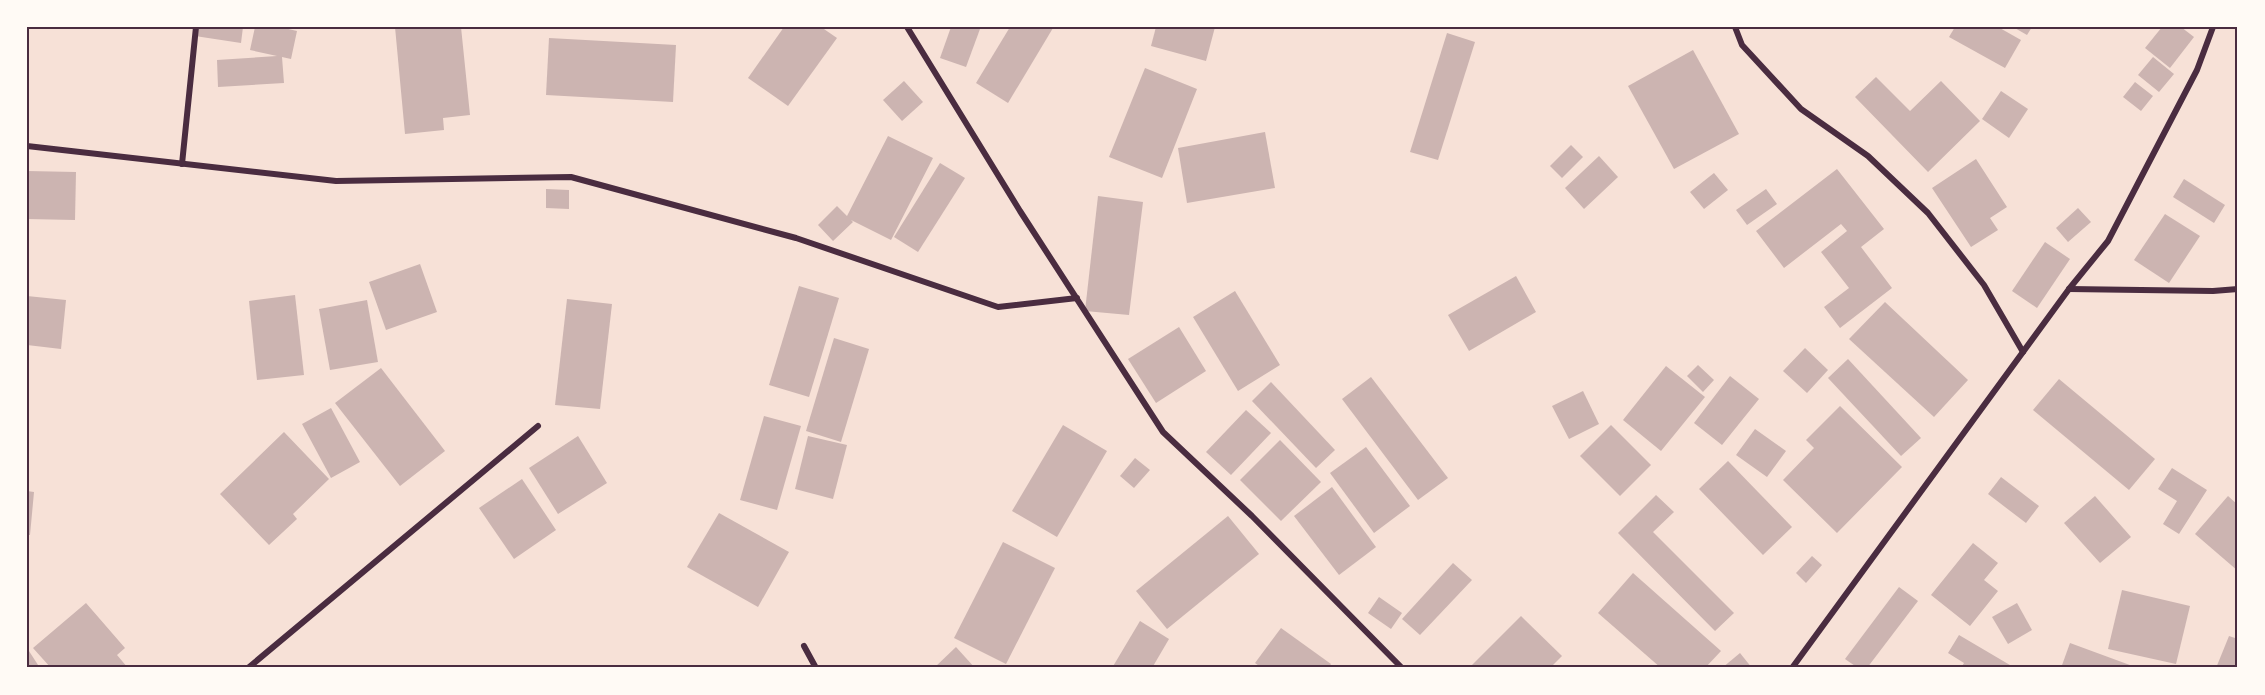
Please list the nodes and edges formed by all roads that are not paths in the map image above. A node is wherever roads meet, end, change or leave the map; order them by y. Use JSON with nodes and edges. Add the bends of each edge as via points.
{"nodes":[{"id":1,"x":196,"y":27,"type":"edge"},
{"id":2,"x":907,"y":27,"type":"edge"},
{"id":3,"x":1735,"y":27,"type":"edge"},
{"id":4,"x":2213,"y":27,"type":"edge"},
{"id":5,"x":27,"y":146,"type":"edge"},
{"id":6,"x":182,"y":164,"type":"junction"},
{"id":7,"x":2069,"y":289,"type":"junction"},
{"id":8,"x":2238,"y":289,"type":"edge"},
{"id":9,"x":1077,"y":298,"type":"junction"},
{"id":10,"x":2023,"y":352,"type":"junction"},
{"id":11,"x":538,"y":426,"type":"dead end"},
{"id":12,"x":804,"y":646,"type":"dead end"},
{"id":13,"x":248,"y":668,"type":"edge"},
{"id":14,"x":816,"y":668,"type":"edge"},
{"id":15,"x":1402,"y":668,"type":"edge"},
{"id":16,"x":1792,"y":668,"type":"edge"}],
"edges":[{"from":1,"to":6,"type":"street"},
{"from":2,"to":9,"type":"street"},
{"from":3,"to":10,"type":"street","via":[[1742,45],[1801,109],[1868,156],[1928,213],[1984,285]]},
{"from":4,"to":7,"type":"street","via":[[2197,70],[2108,241]]},
{"from":5,"to":6,"type":"street"},
{"from":6,"to":9,"type":"street","via":[[336,181],[571,177],[796,238],[998,307]]},
{"from":7,"to":8,"type":"street"},
{"from":7,"to":10,"type":"street"},
{"from":9,"to":15,"type":"street","via":[[1163,432]]},
{"from":10,"to":16,"type":"street"},
{"from":11,"to":13,"type":"street"},
{"from":12,"to":14,"type":"street"}]}
